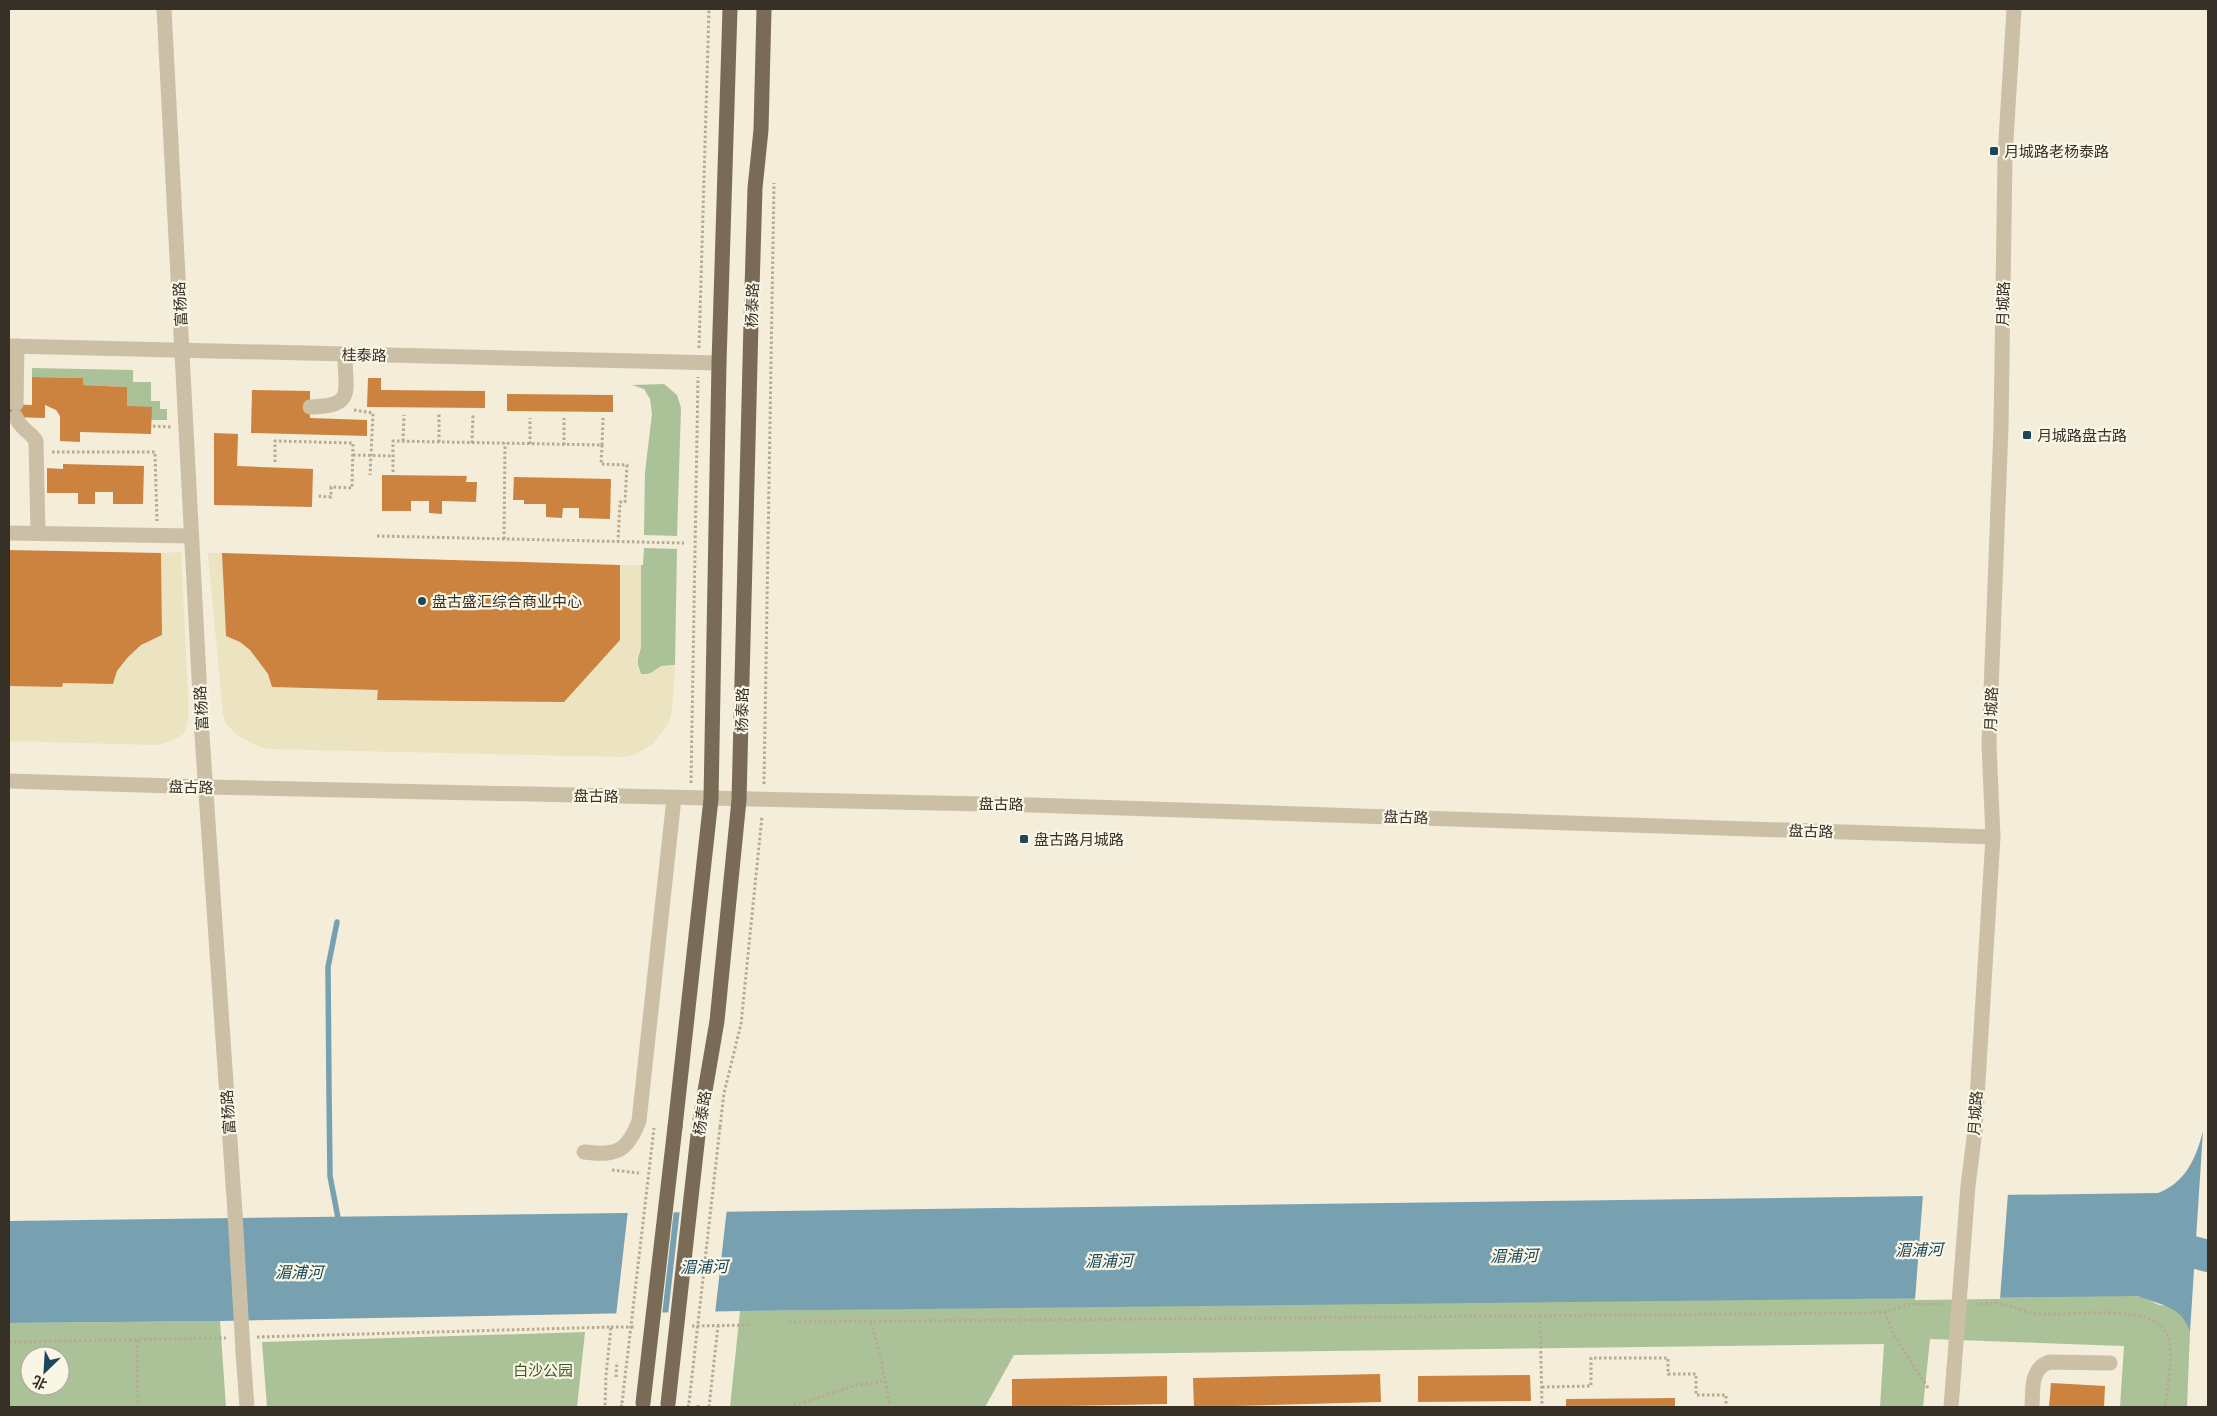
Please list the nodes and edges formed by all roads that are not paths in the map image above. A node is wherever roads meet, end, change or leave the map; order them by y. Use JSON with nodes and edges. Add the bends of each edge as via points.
{"nodes":[{"id":1,"x":164,"y":9,"type":"edge"},
{"id":2,"x":730,"y":9,"type":"edge"},
{"id":3,"x":764,"y":9,"type":"edge"},
{"id":4,"x":2014,"y":9,"type":"edge"},
{"id":5,"x":13,"y":346,"type":"edge"},
{"id":6,"x":183,"y":351,"type":"junction"},
{"id":7,"x":345,"y":355,"type":"junction"},
{"id":8,"x":719,"y":363,"type":"junction"},
{"id":9,"x":310,"y":407,"type":"dead end"},
{"id":10,"x":9,"y":533,"type":"edge"},
{"id":11,"x":38,"y":533,"type":"junction"},
{"id":12,"x":191,"y":536,"type":"junction"},
{"id":13,"x":9,"y":781,"type":"edge"},
{"id":14,"x":206,"y":787,"type":"junction"},
{"id":15,"x":674,"y":798,"type":"junction"},
{"id":16,"x":711,"y":799,"type":"junction"},
{"id":17,"x":739,"y":800,"type":"junction"},
{"id":18,"x":1993,"y":837,"type":"junction"},
{"id":19,"x":584,"y":1152,"type":"dead end"},
{"id":20,"x":2110,"y":1363,"type":"dead end"},
{"id":21,"x":642,"y":1405,"type":"edge"},
{"id":22,"x":668,"y":1405,"type":"edge"},
{"id":23,"x":247,"y":1407,"type":"edge"},
{"id":24,"x":1951,"y":1407,"type":"edge"},
{"id":25,"x":2032,"y":1407,"type":"edge"}],
"edges":[{"from":1,"to":6,"type":"street","name":"富杨路"},
{"from":2,"to":8,"type":"main road","name":"杨泰路"},
{"from":3,"to":17,"type":"main road","name":"杨泰路","via":[[761,130],[755,188]]},
{"from":4,"to":18,"type":"street","name":"月城路","via":[[2006,156],[2001,427],[1989,744]]},
{"from":5,"to":6,"type":"street","name":"桂泰路"},
{"from":5,"to":11,"type":"street","via":[[19,425],[36,441]]},
{"from":6,"to":7,"type":"street","name":"桂泰路"},
{"from":6,"to":12,"type":"street","name":"富杨路"},
{"from":7,"to":8,"type":"street","name":"桂泰路"},
{"from":7,"to":9,"type":"street","via":[[346,392],[343,399],[332,406]]},
{"from":8,"to":16,"type":"main road","name":"杨泰路"},
{"from":10,"to":11,"type":"street"},
{"from":11,"to":12,"type":"street"},
{"from":12,"to":14,"type":"street","name":"富杨路"},
{"from":13,"to":14,"type":"street","name":"盘古路"},
{"from":14,"to":15,"type":"street","name":"盘古路"},
{"from":14,"to":23,"type":"street","name":"富杨路","bridge":true},
{"from":15,"to":16,"type":"street","name":"盘古路"},
{"from":15,"to":19,"type":"street","via":[[639,1121],[622,1150],[608,1155]]},
{"from":16,"to":17,"type":"street","name":"盘古路"},
{"from":16,"to":21,"type":"main road","name":"杨泰路","bridge":true},
{"from":17,"to":18,"type":"street","name":"盘古路","via":[[1031,805]]},
{"from":17,"to":22,"type":"main road","name":"杨泰路","bridge":true,"via":[[717,1021],[699,1126]]},
{"from":18,"to":24,"type":"street","name":"月城路","bridge":true,"via":[[1975,1130]]},
{"from":20,"to":25,"type":"street","via":[[2042,1364],[2034,1377]]}]}
